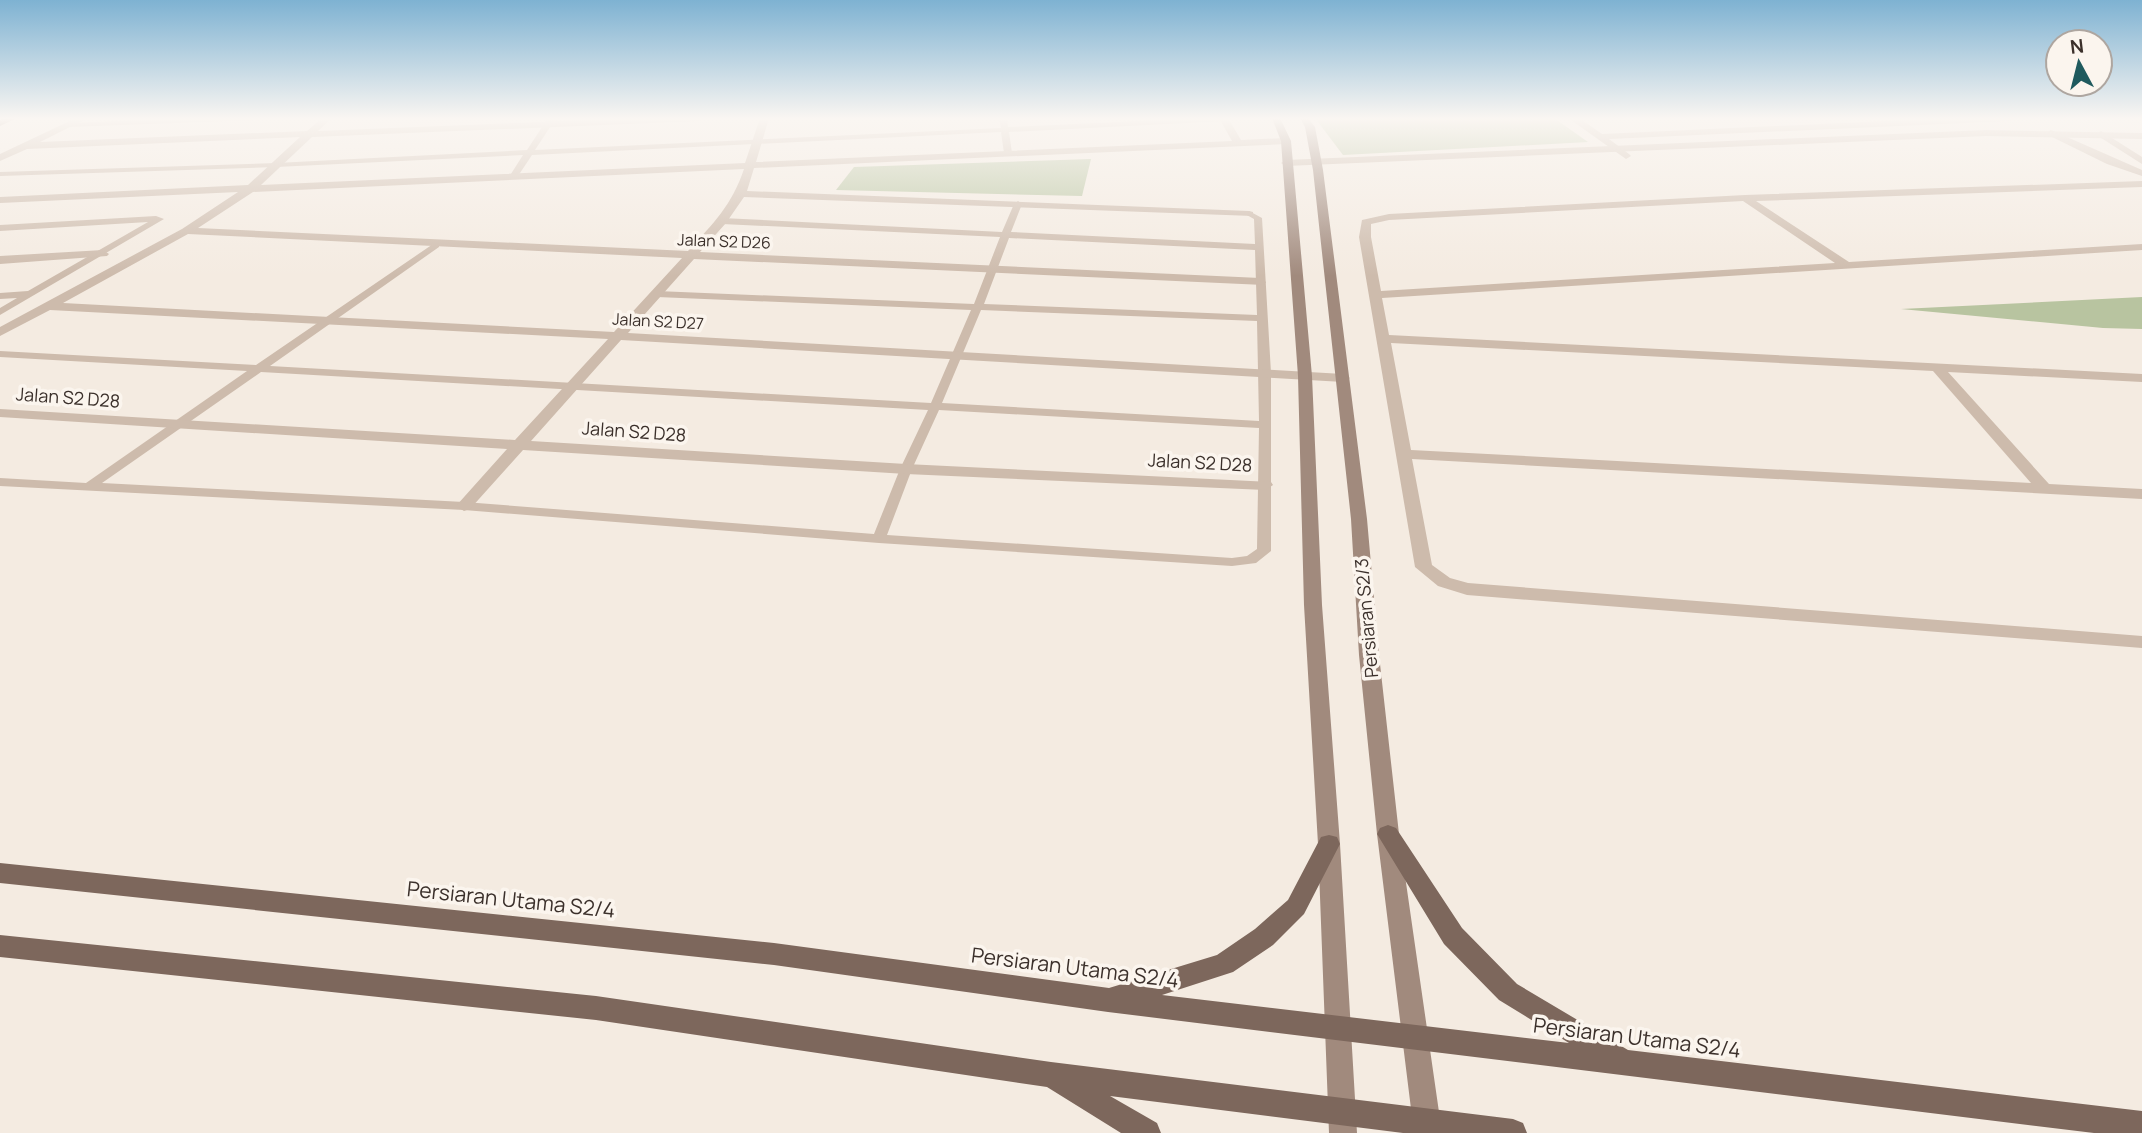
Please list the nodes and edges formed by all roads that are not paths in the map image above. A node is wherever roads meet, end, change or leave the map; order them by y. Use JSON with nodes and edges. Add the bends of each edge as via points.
{"nodes":[{"id":1,"x":96,"y":171,"type":"edge"},
{"id":2,"x":270,"y":171,"type":"edge"},
{"id":3,"x":517,"y":171,"type":"edge"},
{"id":4,"x":617,"y":171,"type":"edge"},
{"id":5,"x":748,"y":171,"type":"edge"},
{"id":6,"x":1287,"y":171,"type":"edge"},
{"id":7,"x":1318,"y":171,"type":"edge"},
{"id":8,"x":0,"y":174,"type":"edge"},
{"id":9,"x":513,"y":177,"type":"junction"},
{"id":10,"x":2142,"y":184,"type":"edge"},
{"id":11,"x":250,"y":189,"type":"junction"},
{"id":12,"x":741,"y":194,"type":"junction"},
{"id":13,"x":1745,"y":198,"type":"junction"},
{"id":14,"x":0,"y":200,"type":"edge"},
{"id":15,"x":1018,"y":204,"type":"junction"},
{"id":16,"x":1249,"y":214,"type":"joint"},
{"id":17,"x":722,"y":220,"type":"junction"},
{"id":18,"x":0,"y":228,"type":"edge"},
{"id":19,"x":186,"y":231,"type":"junction"},
{"id":20,"x":1006,"y":233,"type":"junction"},
{"id":21,"x":436,"y":244,"type":"junction"},
{"id":22,"x":1258,"y":247,"type":"junction"},
{"id":23,"x":2142,"y":247,"type":"edge"},
{"id":24,"x":103,"y":254,"type":"junction"},
{"id":25,"x":692,"y":256,"type":"junction"},
{"id":26,"x":0,"y":260,"type":"edge"},
{"id":27,"x":1846,"y":265,"type":"junction"},
{"id":28,"x":991,"y":268,"type":"junction"},
{"id":29,"x":1261,"y":282,"type":"junction"},
{"id":30,"x":30,"y":294,"type":"junction"},
{"id":31,"x":657,"y":294,"type":"junction"},
{"id":32,"x":1376,"y":295,"type":"junction"},
{"id":33,"x":0,"y":296,"type":"edge"},
{"id":34,"x":48,"y":306,"type":"junction"},
{"id":35,"x":976,"y":307,"type":"junction"},
{"id":36,"x":0,"y":312,"type":"edge"},
{"id":37,"x":1262,"y":318,"type":"junction"},
{"id":38,"x":327,"y":321,"type":"junction"},
{"id":39,"x":0,"y":332,"type":"edge"},
{"id":40,"x":619,"y":336,"type":"junction"},
{"id":41,"x":1383,"y":339,"type":"junction"},
{"id":42,"x":0,"y":354,"type":"edge"},
{"id":43,"x":958,"y":356,"type":"junction"},
{"id":44,"x":1937,"y":368,"type":"junction"},
{"id":45,"x":258,"y":369,"type":"junction"},
{"id":46,"x":1265,"y":373,"type":"junction"},
{"id":47,"x":1305,"y":376,"type":"junction"},
{"id":48,"x":1343,"y":378,"type":"junction"},
{"id":49,"x":2142,"y":378,"type":"edge"},
{"id":50,"x":574,"y":385,"type":"junction"},
{"id":51,"x":935,"y":406,"type":"junction"},
{"id":52,"x":0,"y":413,"type":"edge"},
{"id":53,"x":179,"y":424,"type":"junction"},
{"id":54,"x":1265,"y":425,"type":"junction"},
{"id":55,"x":521,"y":444,"type":"junction"},
{"id":56,"x":1404,"y":454,"type":"junction"},
{"id":57,"x":906,"y":470,"type":"junction"},
{"id":58,"x":0,"y":482,"type":"edge"},
{"id":59,"x":1265,"y":485,"type":"junction"},
{"id":60,"x":90,"y":486,"type":"junction"},
{"id":61,"x":2045,"y":489,"type":"junction"},
{"id":62,"x":2142,"y":494,"type":"edge"},
{"id":63,"x":464,"y":506,"type":"junction"},
{"id":64,"x":879,"y":539,"type":"junction"},
{"id":65,"x":2142,"y":642,"type":"edge"},
{"id":66,"x":1388,"y":834,"type":"junction"},
{"id":67,"x":1329,"y":844,"type":"junction"},
{"id":68,"x":0,"y":873,"type":"edge"},
{"id":69,"x":0,"y":946,"type":"edge"},
{"id":70,"x":1108,"y":1000,"type":"junction"},
{"id":71,"x":1337,"y":1027,"type":"junction"},
{"id":72,"x":1414,"y":1036,"type":"junction"},
{"id":73,"x":1626,"y":1063,"type":"junction"},
{"id":74,"x":1051,"y":1075,"type":"junction"},
{"id":75,"x":1342,"y":1121,"type":"edge"},
{"id":76,"x":2142,"y":1125,"type":"edge"},
{"id":77,"x":1428,"y":1127,"type":"edge"},
{"id":78,"x":1147,"y":1133,"type":"edge"},
{"id":79,"x":1513,"y":1133,"type":"edge"}],
"edges":[{"from":1,"to":8,"type":"lane"},
{"from":2,"to":11,"type":"street"},
{"from":3,"to":9,"type":"lane"},
{"from":4,"to":9,"type":"street"},
{"from":5,"to":12,"type":"street"},
{"from":6,"to":47,"type":"main road"},
{"from":7,"to":48,"type":"main road","name":"Persiaran S2/3"},
{"from":9,"to":11,"type":"street"},
{"from":10,"to":13,"type":"street"},
{"from":11,"to":14,"type":"street"},
{"from":11,"to":19,"type":"street"},
{"from":12,"to":15,"type":"street"},
{"from":12,"to":17,"type":"street"},
{"from":13,"to":27,"type":"street"},
{"from":13,"to":32,"type":"street","via":[[1389,217],[1366,222]]},
{"from":15,"to":16,"type":"street"},
{"from":15,"to":20,"type":"lane"},
{"from":16,"to":22,"type":"lane","via":[[1258,218]]},
{"from":17,"to":20,"type":"lane"},
{"from":17,"to":25,"type":"street"},
{"from":18,"to":24,"type":"lane","via":[[160,219]]},
{"from":19,"to":21,"type":"street","name":"Jalan S2 D26"},
{"from":19,"to":34,"type":"street"},
{"from":20,"to":22,"type":"lane"},
{"from":20,"to":28,"type":"lane"},
{"from":21,"to":25,"type":"street","name":"Jalan S2 D26"},
{"from":21,"to":38,"type":"lane"},
{"from":22,"to":29,"type":"lane"},
{"from":23,"to":27,"type":"street"},
{"from":24,"to":26,"type":"street"},
{"from":24,"to":30,"type":"lane"},
{"from":25,"to":28,"type":"street","name":"Jalan S2 D26"},
{"from":25,"to":31,"type":"street"},
{"from":27,"to":32,"type":"street"},
{"from":28,"to":29,"type":"street","name":"Jalan S2 D26"},
{"from":28,"to":35,"type":"lane"},
{"from":29,"to":37,"type":"lane"},
{"from":30,"to":33,"type":"lane"},
{"from":30,"to":36,"type":"lane"},
{"from":31,"to":35,"type":"lane"},
{"from":31,"to":40,"type":"street"},
{"from":32,"to":41,"type":"street"},
{"from":34,"to":38,"type":"street","name":"Jalan S2 D27"},
{"from":34,"to":39,"type":"street"},
{"from":35,"to":37,"type":"lane"},
{"from":35,"to":43,"type":"lane"},
{"from":37,"to":46,"type":"lane"},
{"from":38,"to":40,"type":"street","name":"Jalan S2 D27"},
{"from":38,"to":45,"type":"lane"},
{"from":40,"to":43,"type":"street","name":"Jalan S2 D27"},
{"from":40,"to":50,"type":"street"},
{"from":41,"to":44,"type":"street"},
{"from":41,"to":56,"type":"street"},
{"from":42,"to":45,"type":"lane"},
{"from":43,"to":46,"type":"street","name":"Jalan S2 D27"},
{"from":43,"to":51,"type":"lane"},
{"from":44,"to":49,"type":"street"},
{"from":44,"to":61,"type":"street"},
{"from":45,"to":50,"type":"lane"},
{"from":45,"to":53,"type":"lane"},
{"from":46,"to":47,"type":"street","name":"Jalan S2 D27"},
{"from":46,"to":54,"type":"lane"},
{"from":47,"to":48,"type":"street","name":"Jalan S2 D27"},
{"from":47,"to":67,"type":"main road","via":[[1313,605]]},
{"from":48,"to":66,"type":"main road","name":"Persiaran S2/3"},
{"from":50,"to":51,"type":"lane"},
{"from":50,"to":55,"type":"street"},
{"from":51,"to":54,"type":"lane"},
{"from":51,"to":57,"type":"lane"},
{"from":52,"to":53,"type":"street","name":"Jalan S2 D28"},
{"from":53,"to":55,"type":"street","name":"Jalan S2 D28"},
{"from":53,"to":60,"type":"lane"},
{"from":54,"to":59,"type":"lane"},
{"from":55,"to":57,"type":"street","name":"Jalan S2 D28"},
{"from":55,"to":63,"type":"street"},
{"from":56,"to":61,"type":"street"},
{"from":56,"to":65,"type":"street","via":[[1424,567],[1444,582],[1467,589]]},
{"from":57,"to":59,"type":"street","name":"Jalan S2 D28"},
{"from":57,"to":64,"type":"lane"},
{"from":58,"to":60,"type":"lane"},
{"from":59,"to":64,"type":"lane","via":[[1264,551],[1251,560]]},
{"from":60,"to":63,"type":"lane"},
{"from":61,"to":62,"type":"street"},
{"from":63,"to":64,"type":"lane"},
{"from":66,"to":72,"type":"main road","name":"Persiaran S2/3"},
{"from":66,"to":73,"type":"main road","via":[[1453,936],[1508,992]]},
{"from":67,"to":70,"type":"main road","via":[[1296,907],[1264,937],[1224,964]]},
{"from":67,"to":71,"type":"main road"},
{"from":68,"to":70,"type":"main road","name":"Persiaran Utama S2/4","via":[[774,954]]},
{"from":69,"to":74,"type":"main road","via":[[597,1008]]},
{"from":70,"to":71,"type":"main road","name":"Persiaran Utama S2/4"},
{"from":71,"to":72,"type":"main road","name":"Persiaran Utama S2/4"},
{"from":71,"to":75,"type":"main road"},
{"from":72,"to":73,"type":"main road","name":"Persiaran Utama S2/4"},
{"from":72,"to":77,"type":"main road","name":"Persiaran S2/3"},
{"from":73,"to":76,"type":"main road","name":"Persiaran Utama S2/4"},
{"from":74,"to":75,"type":"main road"},
{"from":74,"to":78,"type":"main road"},
{"from":75,"to":77,"type":"main road"},
{"from":77,"to":79,"type":"main road"}]}
